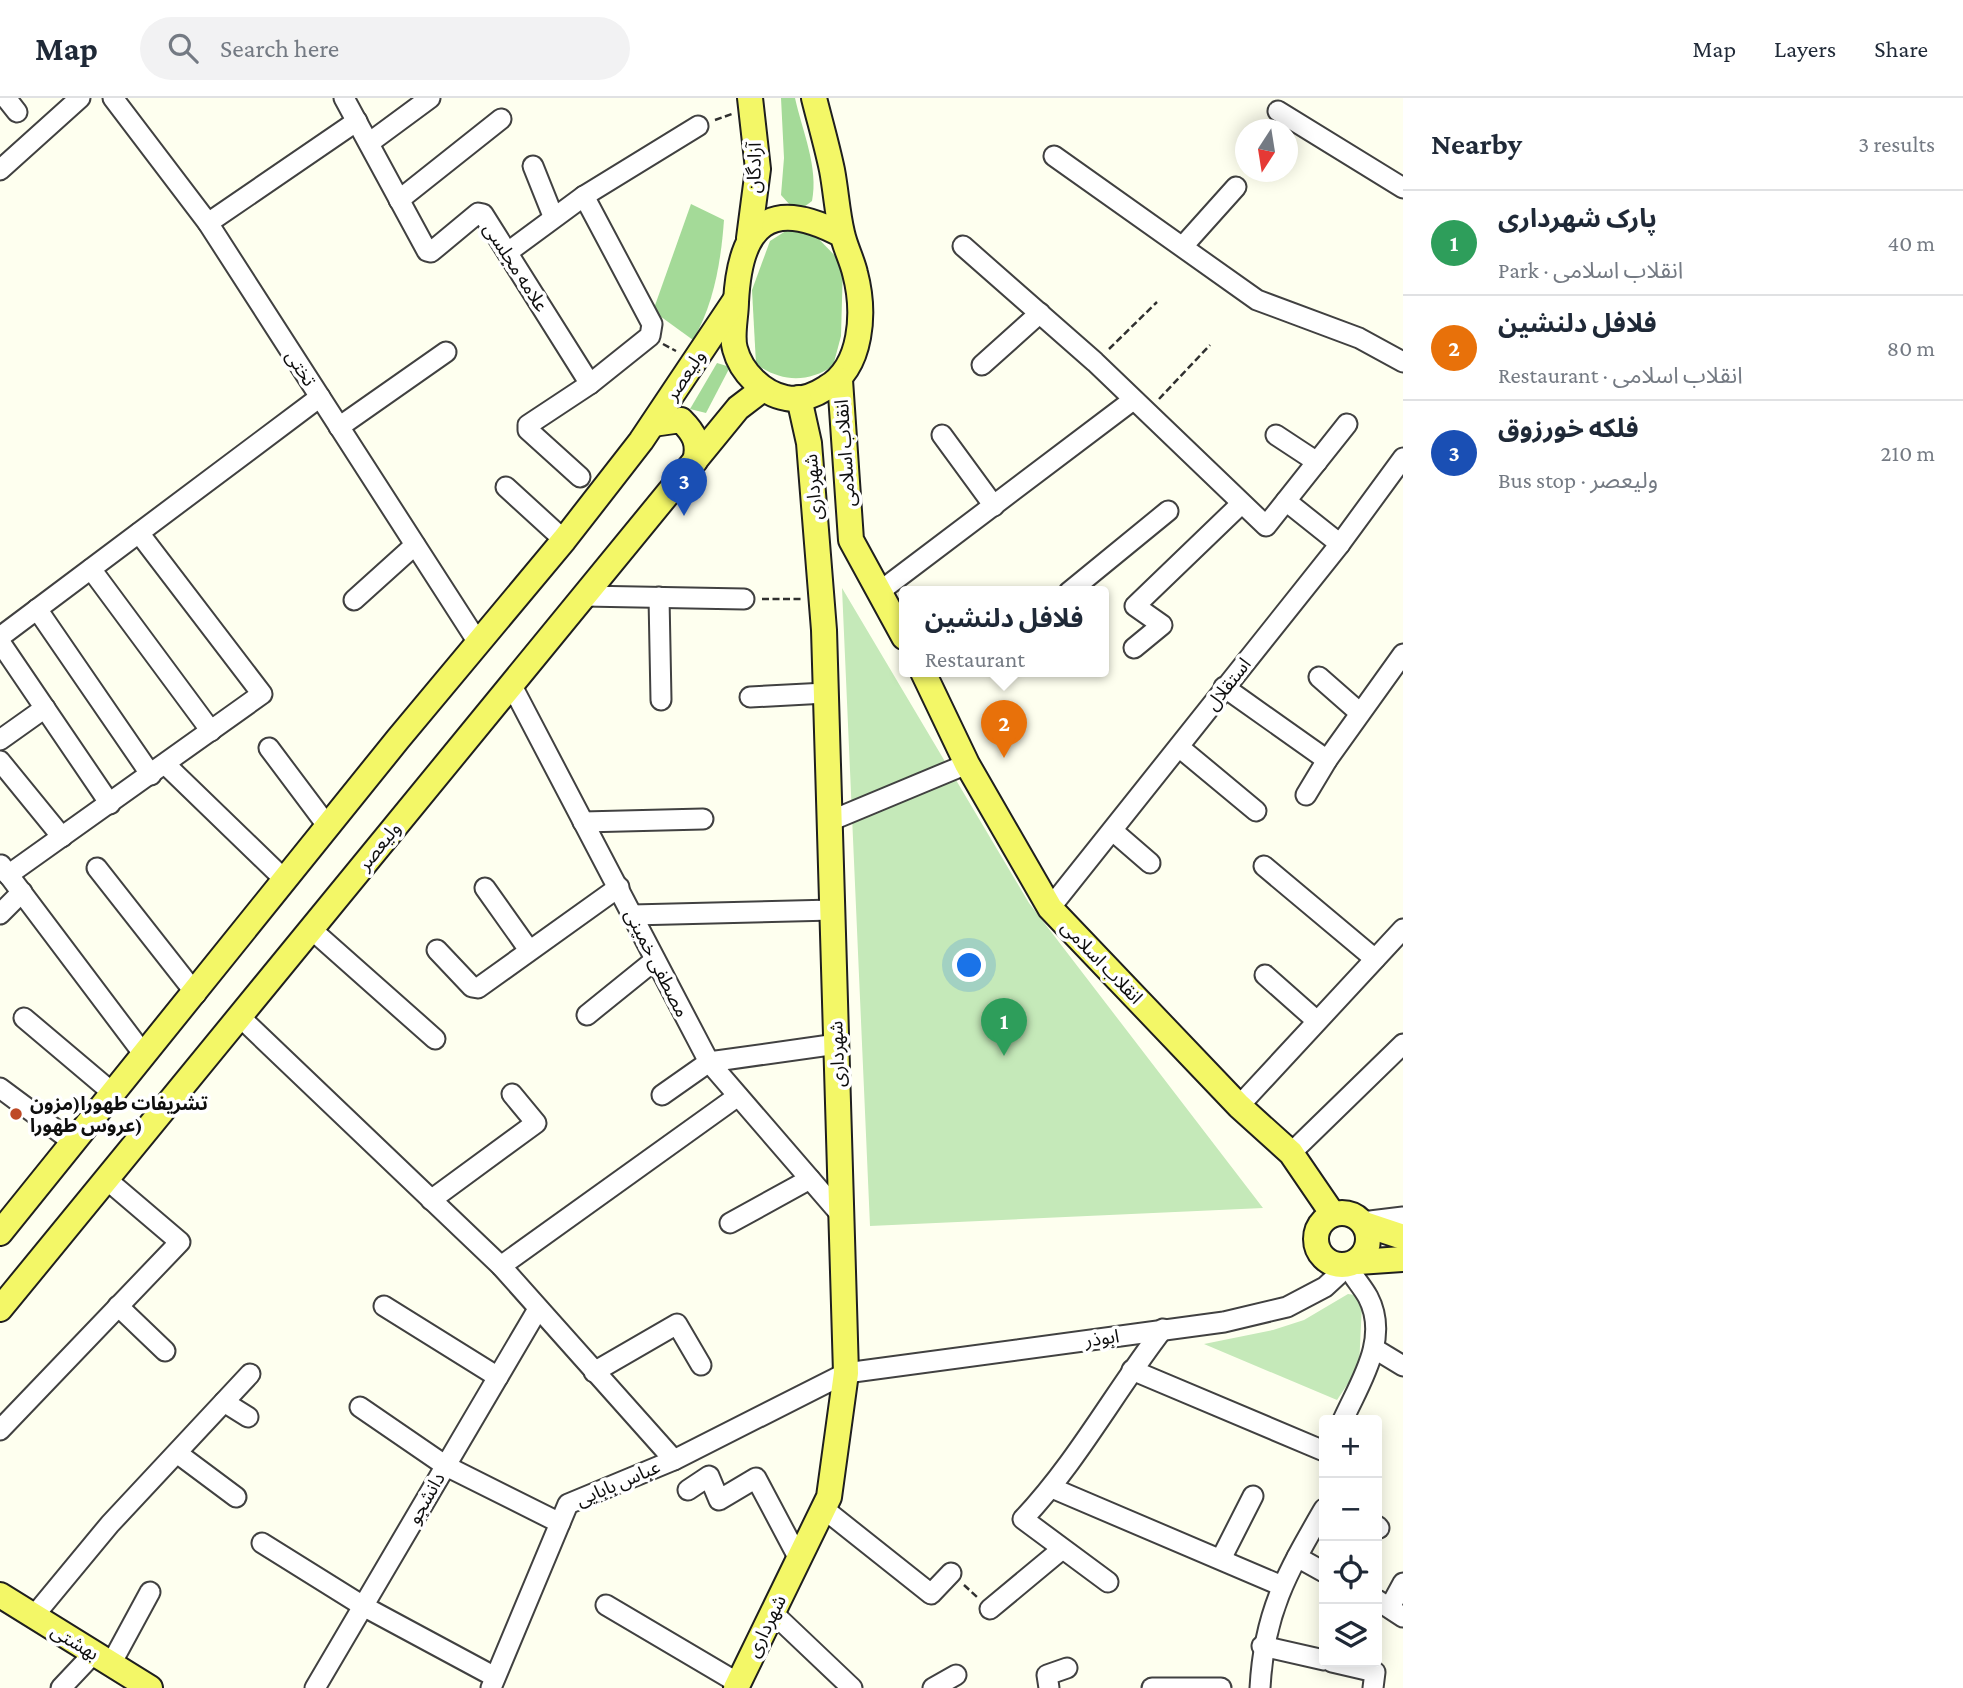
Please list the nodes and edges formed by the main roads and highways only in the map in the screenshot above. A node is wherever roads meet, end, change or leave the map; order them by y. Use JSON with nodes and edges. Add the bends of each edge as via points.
{"nodes":[{"id":1,"x":814,"y":98,"type":"edge"},
{"id":2,"x":751,"y":103,"type":"edge"},
{"id":3,"x":842,"y":235,"type":"junction"},
{"id":4,"x":749,"y":238,"type":"junction"},
{"id":5,"x":736,"y":299,"type":"junction"},
{"id":6,"x":840,"y":380,"type":"junction"},
{"id":7,"x":763,"y":389,"type":"junction"},
{"id":8,"x":799,"y":398,"type":"junction"},
{"id":9,"x":653,"y":424,"type":"junction"},
{"id":10,"x":695,"y":461,"type":"junction"},
{"id":11,"x":899,"y":628,"type":"edge"},
{"id":12,"x":930,"y":677,"type":"edge"},
{"id":13,"x":1332,"y":1213,"type":"junction"},
{"id":14,"x":1363,"y":1223,"type":"junction"},
{"id":15,"x":2,"y":1225,"type":"edge"},
{"id":16,"x":1403,"y":1237,"type":"edge"},
{"id":17,"x":1403,"y":1259,"type":"edge"},
{"id":18,"x":1349,"y":1267,"type":"junction"},
{"id":19,"x":0,"y":1309,"type":"edge"},
{"id":20,"x":0,"y":1595,"type":"edge"},
{"id":21,"x":142,"y":1686,"type":"edge"},
{"id":22,"x":737,"y":1686,"type":"edge"}],
"edges":[{"from":1,"to":3,"type":"main road"},
{"from":2,"to":4,"type":"main road","name":"آزادگان","via":[[758,170]]},
{"from":3,"to":4,"type":"main road","via":[[821,223],[789,215],[768,220]]},
{"from":3,"to":6,"type":"main road","via":[[856,274],[860,312],[855,354]]},
{"from":4,"to":5,"type":"main road","via":[[739,267]]},
{"from":5,"to":7,"type":"main road","via":[[734,349],[746,372]]},
{"from":5,"to":9,"type":"main road","name":"ولیعصر"},
{"from":6,"to":8,"type":"main road","via":[[815,395]]},
{"from":6,"to":11,"type":"main road","name":"انقلاب اسلامی","via":[[851,540]]},
{"from":7,"to":8,"type":"main road"},
{"from":7,"to":10,"type":"main road","name":"ولیعصر","via":[[738,408]]},
{"from":8,"to":22,"type":"main road","name":"شهرداری","via":[[809,443],[826,694],[846,1373],[830,1497]]},
{"from":9,"to":10,"type":"main road","via":[[681,420],[699,447]]},
{"from":9,"to":15,"type":"main road","name":"ولیعصر","via":[[145,1056]]},
{"from":10,"to":19,"type":"main road","name":"ولیعصر"},
{"from":12,"to":13,"type":"main road","name":"انقلاب اسلامی","via":[[967,764],[1050,908],[1239,1106],[1291,1153]]},
{"from":13,"to":14,"type":"main road","via":[[1348,1213]]},
{"from":13,"to":18,"type":"main road","via":[[1320,1224],[1316,1240],[1327,1260]]},
{"from":14,"to":16,"type":"main road"},
{"from":14,"to":18,"type":"main road","via":[[1367,1244]]},
{"from":17,"to":18,"type":"main road"},
{"from":20,"to":21,"type":"main road","name":"بهشتی"}]}
